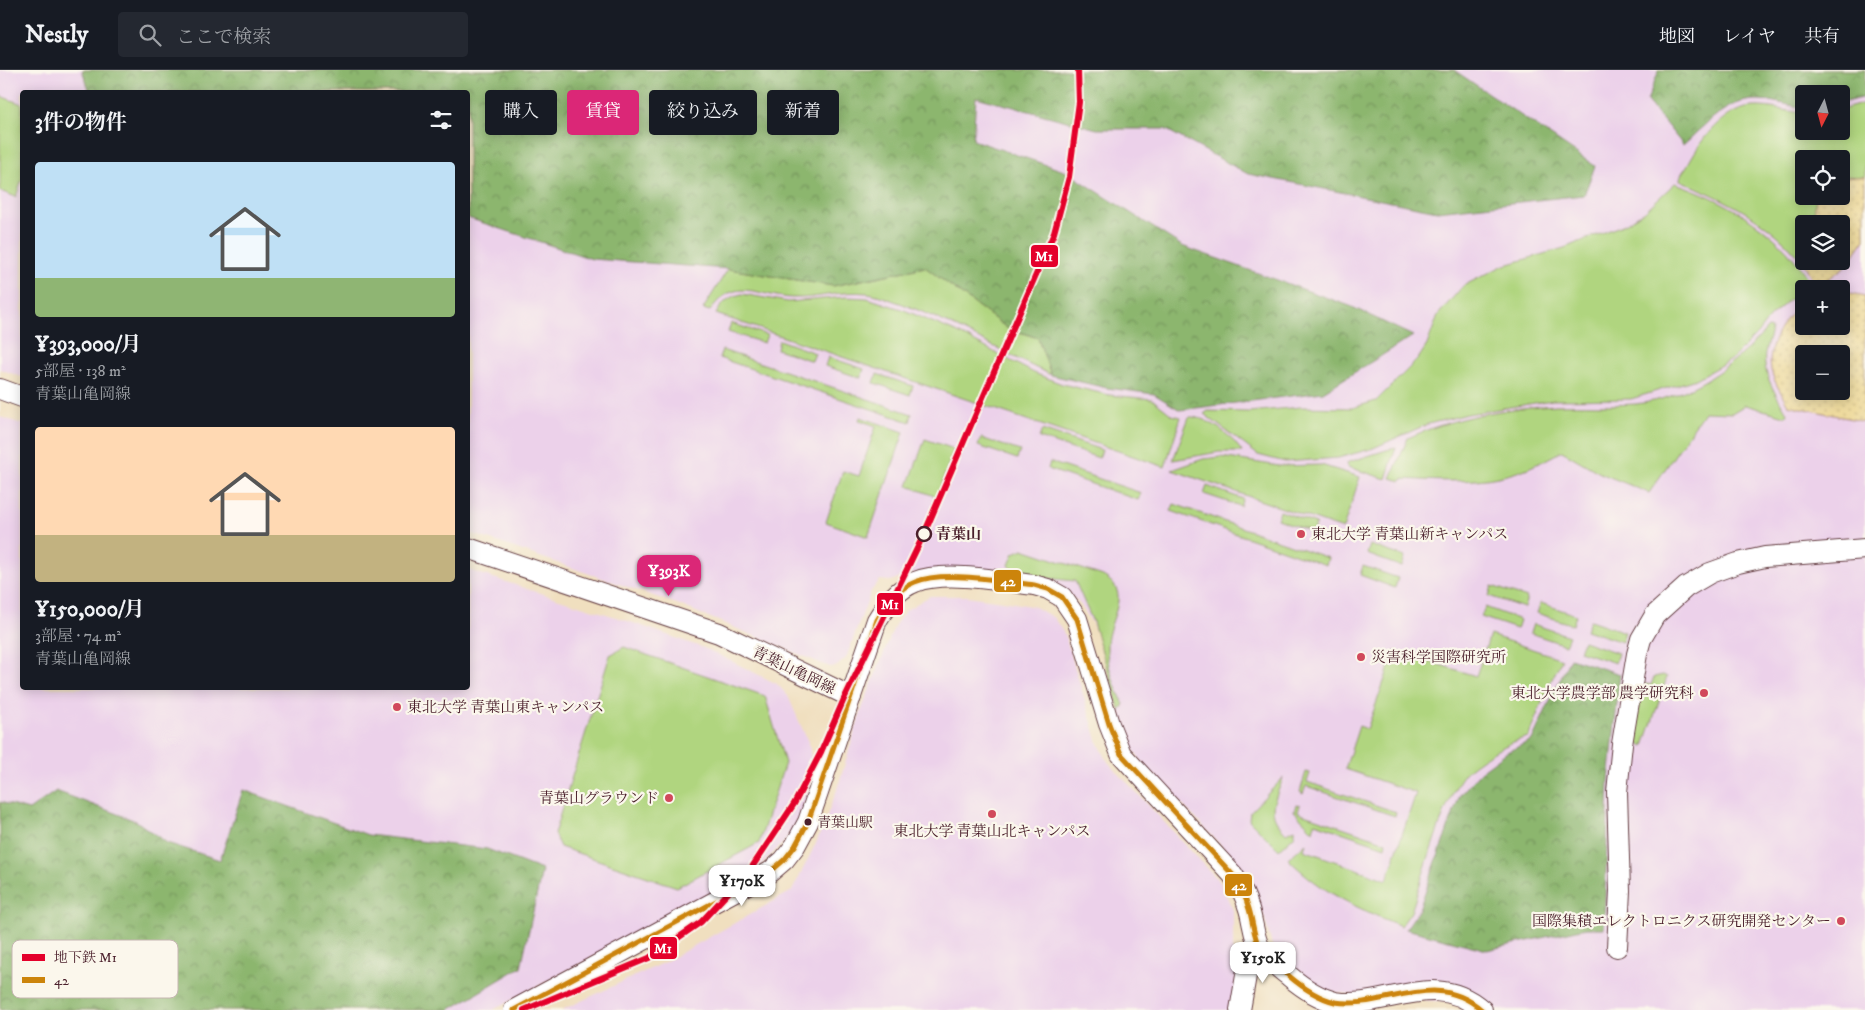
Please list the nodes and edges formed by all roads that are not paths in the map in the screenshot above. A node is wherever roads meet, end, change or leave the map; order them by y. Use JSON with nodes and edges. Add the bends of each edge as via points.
{"nodes":[{"id":1,"x":0,"y":389,"type":"edge"},
{"id":2,"x":20,"y":396,"type":"edge"},
{"id":3,"x":470,"y":549,"type":"edge"},
{"id":4,"x":1865,"y":549,"type":"edge"},
{"id":5,"x":851,"y":697,"type":"junction"},
{"id":6,"x":1618,"y":947,"type":"dead end"},
{"id":7,"x":1260,"y":949,"type":"junction"},
{"id":8,"x":514,"y":1010,"type":"edge"},
{"id":9,"x":1240,"y":1010,"type":"edge"},
{"id":10,"x":1482,"y":1010,"type":"edge"}],
"edges":[{"from":1,"to":2,"type":"street"},
{"from":3,"to":5,"type":"street","name":"青葉山亀岡線","via":[[719,634]]},
{"from":4,"to":6,"type":"street","via":[[1765,557],[1738,563],[1710,573],[1686,587],[1655,615],[1641,639],[1637,654],[1622,744],[1618,792]]},
{"from":5,"to":7,"type":"street","name":"青葉山亀岡線","via":[[877,620],[888,602],[902,589],[915,582],[938,577],[1048,589],[1062,598],[1077,619],[1109,724],[1122,754],[1233,875],[1249,906]]},
{"from":5,"to":8,"type":"street","via":[[808,822],[784,860],[770,872]]},
{"from":7,"to":9,"type":"street","via":[[1247,970]]},
{"from":7,"to":10,"type":"street","via":[[1297,983],[1334,1002],[1365,1002],[1414,992],[1433,992],[1467,999]]}]}
